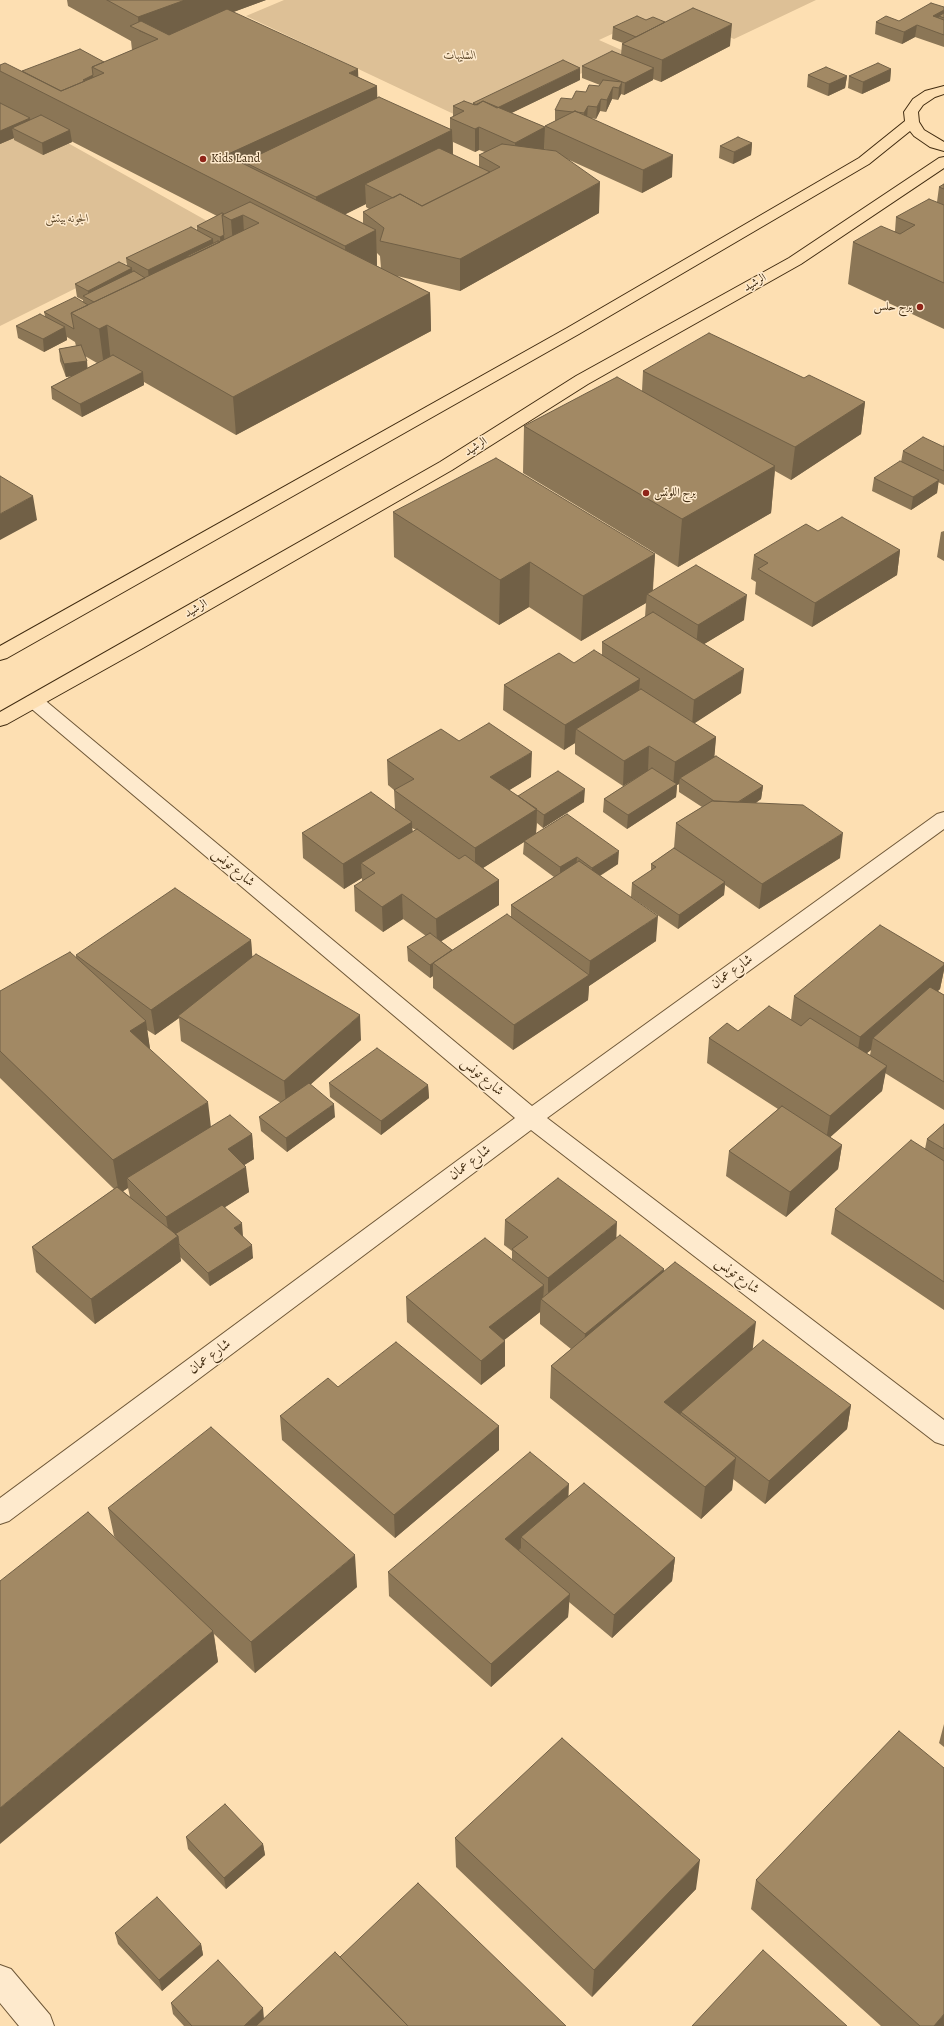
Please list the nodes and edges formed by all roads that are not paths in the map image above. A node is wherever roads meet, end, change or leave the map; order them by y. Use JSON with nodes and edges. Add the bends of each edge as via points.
{"nodes":[{"id":1,"x":944,"y":90,"type":"edge"},
{"id":2,"x":912,"y":122,"type":"junction"},
{"id":3,"x":944,"y":147,"type":"edge"},
{"id":4,"x":944,"y":161,"type":"edge"},
{"id":5,"x":0,"y":654,"type":"edge"},
{"id":6,"x":34,"y":701,"type":"junction"},
{"id":7,"x":0,"y":720,"type":"edge"},
{"id":8,"x":944,"y":819,"type":"edge"},
{"id":9,"x":531,"y":1118,"type":"junction"},
{"id":10,"x":944,"y":1434,"type":"edge"},
{"id":11,"x":0,"y":1513,"type":"edge"},
{"id":12,"x":0,"y":1980,"type":"edge"},
{"id":13,"x":39,"y":2026,"type":"edge"}],
"edges":[{"from":1,"to":2,"type":"main road","via":[[930,94],[918,102],[911,112]]},
{"from":2,"to":3,"type":"main road","via":[[919,133]]},
{"from":2,"to":5,"type":"main road","via":[[864,161],[573,331]]},
{"from":4,"to":6,"type":"main road","name":"الرشيد","via":[[795,261],[582,380],[446,466]]},
{"from":6,"to":7,"type":"main road","name":"الرشيد"},
{"from":6,"to":9,"type":"street","name":"شارع تونس"},
{"from":8,"to":9,"type":"street","name":"شارع عمان"},
{"from":9,"to":10,"type":"street","name":"شارع تونس"},
{"from":9,"to":11,"type":"street","name":"شارع عمان"},
{"from":12,"to":13,"type":"street"}]}
